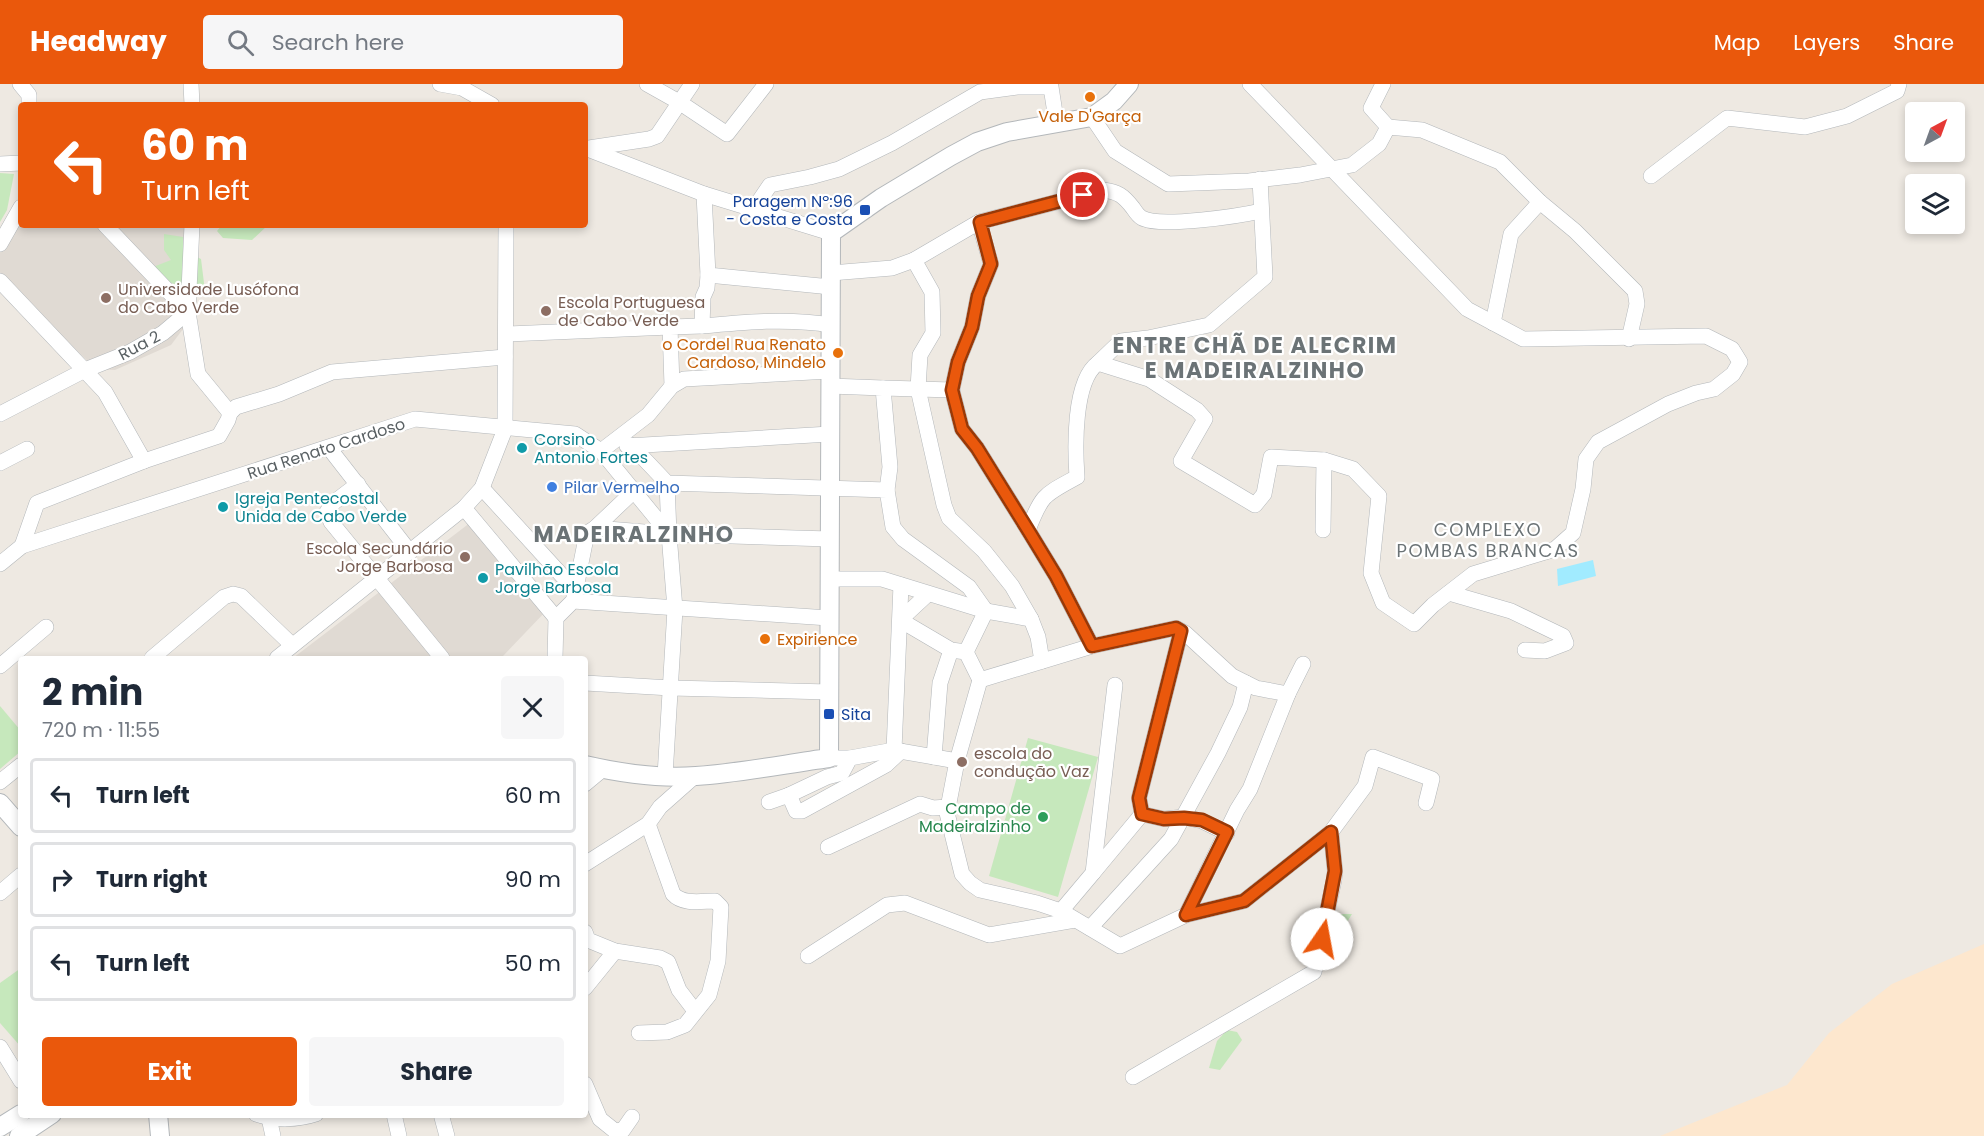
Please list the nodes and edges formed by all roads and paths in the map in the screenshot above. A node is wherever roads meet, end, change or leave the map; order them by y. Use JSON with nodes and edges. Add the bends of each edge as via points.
{"nodes":[{"id":1,"x":20,"y":84,"type":"edge"},
{"id":2,"x":191,"y":84,"type":"edge"},
{"id":3,"x":440,"y":84,"type":"edge"},
{"id":4,"x":647,"y":84,"type":"edge"},
{"id":5,"x":692,"y":84,"type":"edge"},
{"id":6,"x":766,"y":84,"type":"edge"},
{"id":7,"x":1129,"y":84,"type":"edge"},
{"id":8,"x":1250,"y":84,"type":"edge"},
{"id":9,"x":1383,"y":84,"type":"edge"},
{"id":10,"x":1899,"y":84,"type":"edge"},
{"id":11,"x":29,"y":102,"type":"edge"},
{"id":12,"x":192,"y":102,"type":"edge"},
{"id":13,"x":487,"y":102,"type":"edge"},
{"id":14,"x":679,"y":102,"type":"junction"},
{"id":15,"x":1092,"y":117,"type":"junction"},
{"id":16,"x":1059,"y":122,"type":"junction"},
{"id":17,"x":1388,"y":127,"type":"junction"},
{"id":18,"x":588,"y":148,"type":"edge"},
{"id":19,"x":588,"y":149,"type":"edge"},
{"id":20,"x":18,"y":163,"type":"edge"},
{"id":21,"x":0,"y":164,"type":"edge"},
{"id":22,"x":1333,"y":169,"type":"junction"},
{"id":23,"x":1651,"y":176,"type":"dead end"},
{"id":24,"x":1260,"y":179,"type":"junction"},
{"id":25,"x":704,"y":194,"type":"junction"},
{"id":26,"x":1540,"y":201,"type":"junction"},
{"id":27,"x":753,"y":210,"type":"junction"},
{"id":28,"x":1261,"y":211,"type":"junction"},
{"id":29,"x":18,"y":212,"type":"edge"},
{"id":30,"x":980,"y":222,"type":"junction"},
{"id":31,"x":108,"y":228,"type":"edge"},
{"id":32,"x":192,"y":228,"type":"edge"},
{"id":33,"x":506,"y":228,"type":"edge"},
{"id":34,"x":831,"y":233,"type":"junction"},
{"id":35,"x":0,"y":244,"type":"edge"},
{"id":36,"x":914,"y":260,"type":"junction"},
{"id":37,"x":708,"y":274,"type":"junction"},
{"id":38,"x":831,"y":280,"type":"junction"},
{"id":39,"x":0,"y":281,"type":"edge"},
{"id":40,"x":188,"y":312,"type":"junction"},
{"id":41,"x":1493,"y":323,"type":"junction"},
{"id":42,"x":831,"y":325,"type":"junction"},
{"id":43,"x":702,"y":326,"type":"junction"},
{"id":44,"x":670,"y":327,"type":"junction"},
{"id":45,"x":506,"y":334,"type":"junction"},
{"id":46,"x":1629,"y":339,"type":"junction"},
{"id":47,"x":505,"y":357,"type":"junction"},
{"id":48,"x":1098,"y":363,"type":"junction"},
{"id":49,"x":85,"y":370,"type":"junction"},
{"id":50,"x":830,"y":378,"type":"junction"},
{"id":51,"x":672,"y":386,"type":"junction"},
{"id":52,"x":883,"y":388,"type":"junction"},
{"id":53,"x":918,"y":389,"type":"junction"},
{"id":54,"x":952,"y":390,"type":"junction"},
{"id":55,"x":230,"y":413,"type":"junction"},
{"id":56,"x":0,"y":414,"type":"edge"},
{"id":57,"x":505,"y":429,"type":"junction"},
{"id":58,"x":830,"y":434,"type":"junction"},
{"id":59,"x":631,"y":446,"type":"junction"},
{"id":60,"x":329,"y":447,"type":"junction"},
{"id":61,"x":27,"y":449,"type":"dead end"},
{"id":62,"x":605,"y":449,"type":"junction"},
{"id":63,"x":1324,"y":460,"type":"junction"},
{"id":64,"x":144,"y":461,"type":"junction"},
{"id":65,"x":0,"y":463,"type":"edge"},
{"id":66,"x":667,"y":483,"type":"junction"},
{"id":67,"x":358,"y":484,"type":"junction"},
{"id":68,"x":482,"y":488,"type":"junction"},
{"id":69,"x":830,"y":488,"type":"junction"},
{"id":70,"x":887,"y":490,"type":"junction"},
{"id":71,"x":634,"y":491,"type":"junction"},
{"id":72,"x":464,"y":508,"type":"junction"},
{"id":73,"x":596,"y":528,"type":"junction"},
{"id":74,"x":1028,"y":530,"type":"junction"},
{"id":75,"x":1323,"y":530,"type":"dead end"},
{"id":76,"x":669,"y":534,"type":"junction"},
{"id":77,"x":830,"y":538,"type":"junction"},
{"id":78,"x":22,"y":546,"type":"junction"},
{"id":79,"x":410,"y":552,"type":"junction"},
{"id":80,"x":0,"y":564,"type":"edge"},
{"id":81,"x":376,"y":579,"type":"junction"},
{"id":82,"x":830,"y":579,"type":"junction"},
{"id":83,"x":901,"y":585,"type":"junction"},
{"id":84,"x":1449,"y":593,"type":"junction"},
{"id":85,"x":928,"y":594,"type":"junction"},
{"id":86,"x":575,"y":596,"type":"junction"},
{"id":87,"x":675,"y":609,"type":"junction"},
{"id":88,"x":986,"y":611,"type":"junction"},
{"id":89,"x":556,"y":618,"type":"junction"},
{"id":90,"x":829,"y":618,"type":"junction"},
{"id":91,"x":1031,"y":619,"type":"junction"},
{"id":92,"x":900,"y":620,"type":"junction"},
{"id":93,"x":46,"y":627,"type":"dead end"},
{"id":94,"x":1181,"y":631,"type":"junction"},
{"id":95,"x":292,"y":645,"type":"junction"},
{"id":96,"x":1092,"y":646,"type":"junction"},
{"id":97,"x":1524,"y":650,"type":"dead end"},
{"id":98,"x":958,"y":651,"type":"junction"},
{"id":99,"x":154,"y":656,"type":"edge"},
{"id":100,"x":279,"y":656,"type":"edge"},
{"id":101,"x":439,"y":656,"type":"edge"},
{"id":102,"x":555,"y":656,"type":"edge"},
{"id":103,"x":1042,"y":661,"type":"junction"},
{"id":104,"x":1303,"y":664,"type":"dead end"},
{"id":105,"x":0,"y":666,"type":"edge"},
{"id":106,"x":980,"y":680,"type":"junction"},
{"id":107,"x":588,"y":683,"type":"edge"},
{"id":108,"x":1246,"y":683,"type":"junction"},
{"id":109,"x":1115,"y":685,"type":"dead end"},
{"id":110,"x":670,"y":688,"type":"junction"},
{"id":111,"x":829,"y":692,"type":"junction"},
{"id":112,"x":1288,"y":694,"type":"junction"},
{"id":113,"x":897,"y":751,"type":"junction"},
{"id":114,"x":934,"y":757,"type":"junction"},
{"id":115,"x":829,"y":758,"type":"junction"},
{"id":116,"x":850,"y":758,"type":"junction"},
{"id":117,"x":957,"y":761,"type":"junction"},
{"id":118,"x":18,"y":767,"type":"edge"},
{"id":119,"x":594,"y":767,"type":"edge"},
{"id":120,"x":665,"y":776,"type":"junction"},
{"id":121,"x":695,"y":777,"type":"junction"},
{"id":122,"x":0,"y":782,"type":"edge"},
{"id":123,"x":789,"y":795,"type":"junction"},
{"id":124,"x":769,"y":802,"type":"dead end"},
{"id":125,"x":0,"y":803,"type":"edge"},
{"id":126,"x":1426,"y":803,"type":"dead end"},
{"id":127,"x":948,"y":807,"type":"junction"},
{"id":128,"x":1142,"y":814,"type":"junction"},
{"id":129,"x":1184,"y":818,"type":"junction"},
{"id":130,"x":18,"y":824,"type":"edge"},
{"id":131,"x":648,"y":824,"type":"junction"},
{"id":132,"x":1227,"y":832,"type":"junction"},
{"id":133,"x":1331,"y":832,"type":"junction"},
{"id":134,"x":828,"y":847,"type":"dead end"},
{"id":135,"x":588,"y":862,"type":"edge"},
{"id":136,"x":1093,"y":873,"type":"junction"},
{"id":137,"x":18,"y":878,"type":"edge"},
{"id":138,"x":0,"y":893,"type":"edge"},
{"id":139,"x":1061,"y":911,"type":"junction"},
{"id":140,"x":1186,"y":915,"type":"junction"},
{"id":141,"x":1075,"y":920,"type":"junction"},
{"id":142,"x":1090,"y":928,"type":"junction"},
{"id":143,"x":588,"y":940,"type":"edge"},
{"id":144,"x":615,"y":951,"type":"junction"},
{"id":145,"x":808,"y":956,"type":"dead end"},
{"id":146,"x":588,"y":984,"type":"edge"},
{"id":147,"x":695,"y":1011,"type":"junction"},
{"id":148,"x":639,"y":1033,"type":"dead end"},
{"id":149,"x":0,"y":1047,"type":"edge"},
{"id":150,"x":18,"y":1076,"type":"edge"},
{"id":151,"x":1133,"y":1077,"type":"dead end"},
{"id":152,"x":588,"y":1091,"type":"edge"},
{"id":153,"x":18,"y":1116,"type":"edge"},
{"id":154,"x":632,"y":1117,"type":"dead end"},
{"id":155,"x":46,"y":1118,"type":"edge"},
{"id":156,"x":264,"y":1118,"type":"edge"},
{"id":157,"x":395,"y":1118,"type":"edge"},
{"id":158,"x":442,"y":1118,"type":"edge"},
{"id":159,"x":0,"y":1127,"type":"edge"},
{"id":160,"x":19,"y":1136,"type":"edge"},
{"id":161,"x":273,"y":1136,"type":"edge"},
{"id":162,"x":399,"y":1136,"type":"edge"},
{"id":163,"x":447,"y":1136,"type":"edge"}],
"edges":[{"from":1,"to":11,"type":"street","via":[[29,95]]},
{"from":2,"to":12,"type":"street"},
{"from":3,"to":13,"type":"street","via":[[462,88]]},
{"from":4,"to":14,"type":"street"},
{"from":5,"to":14,"type":"street"},
{"from":6,"to":14,"type":"street","via":[[727,134]]},
{"from":7,"to":15,"type":"street"},
{"from":8,"to":22,"type":"street"},
{"from":9,"to":17,"type":"street","via":[[1371,108]]},
{"from":10,"to":23,"type":"street","via":[[1897,91],[1846,116],[1805,127],[1727,118]]},
{"from":14,"to":18,"type":"street","via":[[657,136]]},
{"from":15,"to":16,"type":"street"},
{"from":15,"to":24,"type":"street","via":[[1115,151],[1168,184]]},
{"from":16,"to":27,"type":"street","via":[[1051,87],[980,92],[839,169],[770,184]]},
{"from":16,"to":34,"type":"street","via":[[977,142],[881,198]]},
{"from":17,"to":22,"type":"street","via":[[1379,144],[1352,165]]},
{"from":17,"to":26,"type":"street","via":[[1422,130],[1500,162]]},
{"from":19,"to":25,"type":"street"},
{"from":20,"to":21,"type":"street"},
{"from":22,"to":24,"type":"street"},
{"from":22,"to":41,"type":"street","via":[[1467,309]]},
{"from":24,"to":28,"type":"street"},
{"from":25,"to":27,"type":"street"},
{"from":25,"to":37,"type":"street"},
{"from":26,"to":41,"type":"street","via":[[1511,234]]},
{"from":26,"to":46,"type":"street","via":[[1635,291],[1637,304]]},
{"from":27,"to":34,"type":"street"},
{"from":28,"to":30,"type":"street","via":[[1156,222],[1141,218],[1116,192],[1102,190]]},
{"from":28,"to":48,"type":"street","via":[[1265,277],[1209,325],[1120,341]]},
{"from":29,"to":35,"type":"street"},
{"from":30,"to":36,"type":"street"},
{"from":30,"to":54,"type":"street","via":[[991,264]]},
{"from":31,"to":40,"type":"street"},
{"from":32,"to":40,"type":"street"},
{"from":33,"to":45,"type":"street"},
{"from":34,"to":38,"type":"street"},
{"from":36,"to":38,"type":"street"},
{"from":36,"to":53,"type":"street","via":[[932,292],[933,323],[933,333],[921,355]]},
{"from":37,"to":38,"type":"street","via":[[792,285]]},
{"from":37,"to":43,"type":"street"},
{"from":38,"to":42,"type":"street"},
{"from":39,"to":49,"type":"street"},
{"from":40,"to":49,"type":"street","name":"Rua 2","via":[[163,333],[130,352]]},
{"from":40,"to":55,"type":"street","via":[[198,374]]},
{"from":41,"to":46,"type":"street","via":[[1523,339]]},
{"from":42,"to":43,"type":"street","via":[[770,322]]},
{"from":42,"to":50,"type":"street"},
{"from":43,"to":44,"type":"street"},
{"from":44,"to":45,"type":"street"},
{"from":44,"to":51,"type":"street"},
{"from":45,"to":47,"type":"street"},
{"from":46,"to":84,"type":"street","via":[[1706,336],[1732,349],[1740,362],[1733,374],[1714,389],[1668,404],[1598,442],[1586,459],[1573,533],[1555,549],[1473,574]]},
{"from":47,"to":55,"type":"street","via":[[332,372],[236,407]]},
{"from":47,"to":57,"type":"street"},
{"from":48,"to":63,"type":"street","via":[[1149,379],[1197,410],[1205,419],[1181,461],[1255,505],[1264,494],[1271,457]]},
{"from":48,"to":74,"type":"street","via":[[1091,368],[1079,401],[1077,477],[1046,494],[1038,503]]},
{"from":49,"to":56,"type":"street","name":"Rua 2"},
{"from":49,"to":64,"type":"street","via":[[105,392]]},
{"from":50,"to":51,"type":"street","via":[[684,379]]},
{"from":50,"to":52,"type":"street"},
{"from":50,"to":58,"type":"street"},
{"from":51,"to":62,"type":"street","via":[[648,415]]},
{"from":52,"to":53,"type":"street"},
{"from":52,"to":70,"type":"street","via":[[890,467]]},
{"from":53,"to":54,"type":"street"},
{"from":53,"to":91,"type":"street","via":[[949,518],[984,551],[1012,586]]},
{"from":54,"to":74,"type":"street","via":[[962,429]]},
{"from":55,"to":64,"type":"street","via":[[219,436]]},
{"from":57,"to":60,"type":"street","name":"Rua Renato Cardoso","via":[[415,419]]},
{"from":57,"to":62,"type":"street","name":"Rua Renato Cardoso","via":[[576,434]]},
{"from":57,"to":68,"type":"street"},
{"from":58,"to":59,"type":"street"},
{"from":58,"to":69,"type":"street"},
{"from":59,"to":62,"type":"street"},
{"from":59,"to":66,"type":"street"},
{"from":60,"to":67,"type":"street"},
{"from":60,"to":78,"type":"street","name":"Rua Renato Cardoso"},
{"from":61,"to":65,"type":"street"},
{"from":62,"to":71,"type":"street","name":"Rua Renato Cardoso"},
{"from":63,"to":75,"type":"street"},
{"from":63,"to":84,"type":"street","via":[[1353,469],[1379,496],[1371,573],[1383,603],[1414,624]]},
{"from":64,"to":78,"type":"street","via":[[37,503]]},
{"from":66,"to":69,"type":"street"},
{"from":66,"to":76,"type":"street"},
{"from":67,"to":79,"type":"street"},
{"from":67,"to":81,"type":"street","via":[[327,512]]},
{"from":68,"to":72,"type":"street"},
{"from":68,"to":86,"type":"street"},
{"from":69,"to":70,"type":"street"},
{"from":69,"to":77,"type":"street"},
{"from":70,"to":88,"type":"street","via":[[893,527],[903,539],[969,587]]},
{"from":71,"to":73,"type":"street"},
{"from":71,"to":76,"type":"street","name":"Rua Renato Cardoso"},
{"from":72,"to":79,"type":"street"},
{"from":72,"to":89,"type":"street"},
{"from":73,"to":76,"type":"street"},
{"from":73,"to":86,"type":"street","via":[[587,533]]},
{"from":74,"to":96,"type":"street"},
{"from":76,"to":77,"type":"street"},
{"from":76,"to":87,"type":"street"},
{"from":77,"to":82,"type":"street"},
{"from":78,"to":80,"type":"street","name":"Rua Renato Cardoso"},
{"from":79,"to":81,"type":"street"},
{"from":81,"to":95,"type":"street"},
{"from":81,"to":101,"type":"street"},
{"from":82,"to":83,"type":"street","via":[[882,579]]},
{"from":82,"to":90,"type":"street"},
{"from":83,"to":85,"type":"street"},
{"from":83,"to":92,"type":"street"},
{"from":84,"to":97,"type":"street","via":[[1511,611],[1563,636],[1566,643],[1545,651]]},
{"from":85,"to":88,"type":"street"},
{"from":85,"to":92,"type":"street"},
{"from":86,"to":87,"type":"street"},
{"from":86,"to":89,"type":"street"},
{"from":87,"to":90,"type":"street"},
{"from":87,"to":110,"type":"street"},
{"from":88,"to":91,"type":"street"},
{"from":88,"to":98,"type":"street"},
{"from":89,"to":102,"type":"street"},
{"from":90,"to":111,"type":"street"},
{"from":91,"to":103,"type":"street"},
{"from":92,"to":98,"type":"street"},
{"from":92,"to":113,"type":"street"},
{"from":93,"to":105,"type":"street"},
{"from":94,"to":96,"type":"street","via":[[1176,628]]},
{"from":94,"to":108,"type":"street","via":[[1232,676]]},
{"from":94,"to":128,"type":"street","via":[[1139,798]]},
{"from":95,"to":99,"type":"street","via":[[241,596],[233,594],[224,597]]},
{"from":95,"to":100,"type":"street"},
{"from":96,"to":103,"type":"street"},
{"from":98,"to":106,"type":"street"},
{"from":98,"to":114,"type":"street","via":[[940,683]]},
{"from":103,"to":106,"type":"street"},
{"from":104,"to":112,"type":"street"},
{"from":106,"to":117,"type":"street"},
{"from":107,"to":110,"type":"street"},
{"from":108,"to":112,"type":"street"},
{"from":108,"to":129,"type":"street","via":[[1240,707]]},
{"from":109,"to":136,"type":"street"},
{"from":110,"to":111,"type":"street"},
{"from":110,"to":120,"type":"street"},
{"from":111,"to":115,"type":"street"},
{"from":112,"to":132,"type":"street","via":[[1251,789]]},
{"from":113,"to":114,"type":"street"},
{"from":113,"to":116,"type":"street"},
{"from":113,"to":123,"type":"street","via":[[886,765],[802,811],[796,811]]},
{"from":114,"to":117,"type":"street"},
{"from":115,"to":116,"type":"street"},
{"from":115,"to":121,"type":"street"},
{"from":116,"to":123,"type":"street","via":[[843,773]]},
{"from":117,"to":127,"type":"street"},
{"from":118,"to":122,"type":"street"},
{"from":119,"to":120,"type":"street"},
{"from":120,"to":121,"type":"street"},
{"from":121,"to":131,"type":"street","via":[[660,807]]},
{"from":123,"to":124,"type":"street"},
{"from":125,"to":130,"type":"street"},
{"from":126,"to":133,"type":"street","via":[[1432,779],[1373,757],[1365,786]]},
{"from":127,"to":134,"type":"street","via":[[920,804]]},
{"from":127,"to":139,"type":"street","via":[[962,874],[970,883],[980,890]]},
{"from":128,"to":129,"type":"street"},
{"from":128,"to":136,"type":"street"},
{"from":129,"to":132,"type":"street","via":[[1202,820]]},
{"from":129,"to":142,"type":"street","via":[[1172,839]]},
{"from":131,"to":135,"type":"street"},
{"from":131,"to":147,"type":"street","via":[[673,894],[682,901],[715,901],[721,907],[718,962],[709,994]]},
{"from":132,"to":140,"type":"street"},
{"from":133,"to":140,"type":"street","via":[[1244,901]]},
{"from":133,"to":151,"type":"street","via":[[1334,880],[1314,972]]},
{"from":136,"to":139,"type":"street"},
{"from":137,"to":138,"type":"street"},
{"from":139,"to":141,"type":"street"},
{"from":140,"to":142,"type":"street","via":[[1120,946]]},
{"from":141,"to":142,"type":"street"},
{"from":141,"to":145,"type":"street","via":[[989,935],[905,903],[887,904]]},
{"from":143,"to":144,"type":"street"},
{"from":144,"to":146,"type":"street"},
{"from":144,"to":147,"type":"street","via":[[668,962],[679,990]]},
{"from":147,"to":148,"type":"street","via":[[685,1025],[667,1032]]},
{"from":149,"to":150,"type":"street"},
{"from":152,"to":154,"type":"street","via":[[600,1119],[615,1131],[623,1130]]},
{"from":153,"to":159,"type":"street"},
{"from":155,"to":160,"type":"street"},
{"from":156,"to":161,"type":"street"},
{"from":157,"to":162,"type":"street"},
{"from":158,"to":163,"type":"street"}]}
